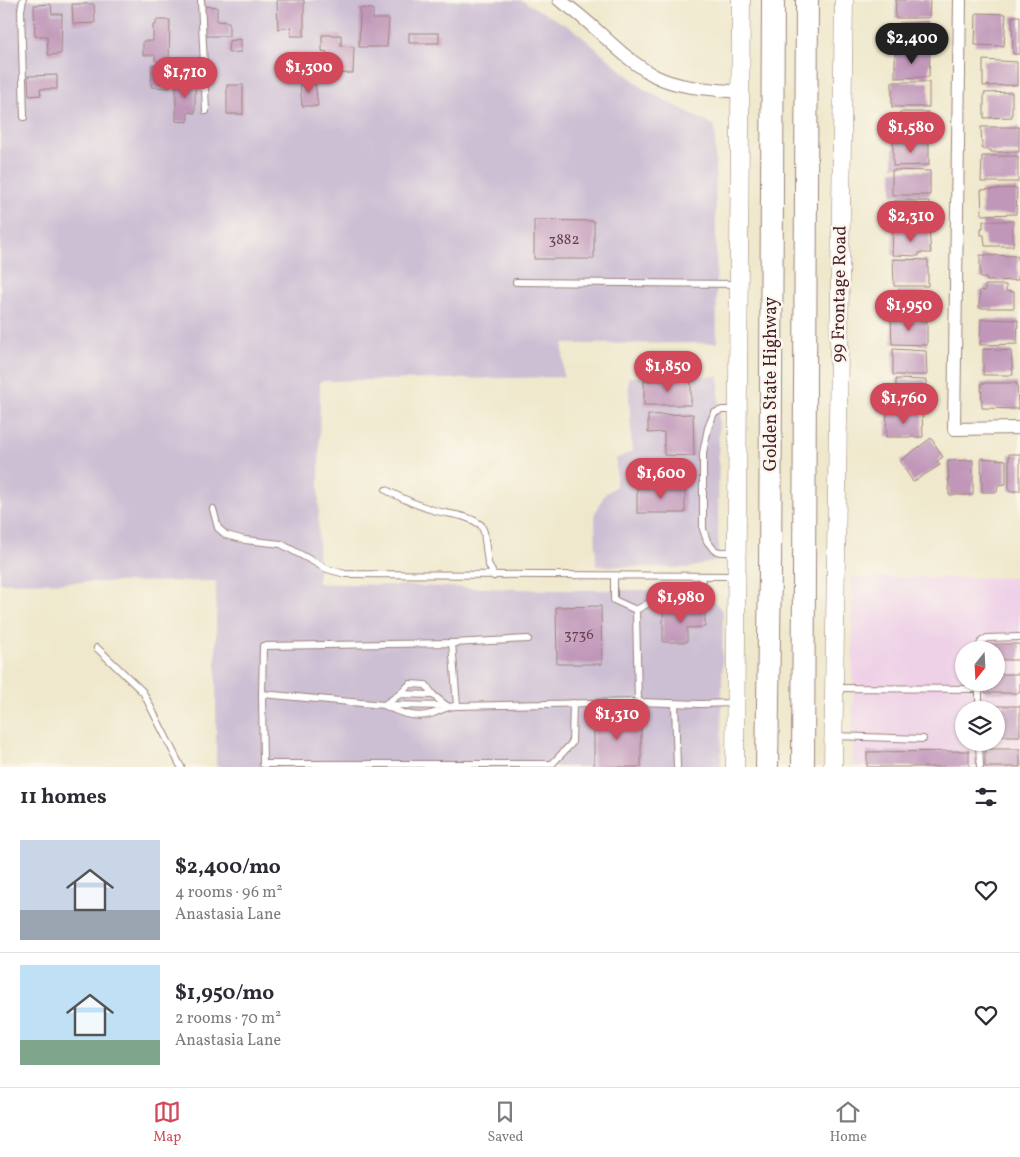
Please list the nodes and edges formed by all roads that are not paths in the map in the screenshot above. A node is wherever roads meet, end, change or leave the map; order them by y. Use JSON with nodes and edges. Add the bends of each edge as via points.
{"nodes":[{"id":1,"x":23,"y":0,"type":"edge"},
{"id":2,"x":201,"y":0,"type":"edge"},
{"id":3,"x":559,"y":0,"type":"edge"},
{"id":4,"x":741,"y":0,"type":"edge"},
{"id":5,"x":773,"y":0,"type":"edge"},
{"id":6,"x":807,"y":0,"type":"edge"},
{"id":7,"x":844,"y":0,"type":"edge"},
{"id":8,"x":960,"y":0,"type":"edge"},
{"id":9,"x":740,"y":92,"type":"junction"},
{"id":10,"x":206,"y":112,"type":"dead end"},
{"id":11,"x":24,"y":117,"type":"dead end"},
{"id":12,"x":516,"y":282,"type":"dead end"},
{"id":13,"x":738,"y":284,"type":"junction"},
{"id":14,"x":738,"y":410,"type":"junction"},
{"id":15,"x":1020,"y":428,"type":"edge"},
{"id":16,"x":386,"y":490,"type":"dead end"},
{"id":17,"x":214,"y":509,"type":"dead end"},
{"id":18,"x":737,"y":552,"type":"junction"},
{"id":19,"x":494,"y":576,"type":"junction"},
{"id":20,"x":614,"y":576,"type":"junction"},
{"id":21,"x":702,"y":576,"type":"junction"},
{"id":22,"x":737,"y":576,"type":"junction"},
{"id":23,"x":636,"y":610,"type":"junction"},
{"id":24,"x":1020,"y":638,"type":"edge"},
{"id":25,"x":528,"y":639,"type":"dead end"},
{"id":26,"x":982,"y":641,"type":"edge"},
{"id":27,"x":452,"y":643,"type":"junction"},
{"id":28,"x":97,"y":648,"type":"dead end"},
{"id":29,"x":955,"y":686,"type":"edge"},
{"id":30,"x":834,"y":688,"type":"junction"},
{"id":31,"x":262,"y":694,"type":"junction"},
{"id":32,"x":400,"y":694,"type":"junction"},
{"id":33,"x":433,"y":695,"type":"junction"},
{"id":34,"x":638,"y":702,"type":"junction"},
{"id":35,"x":573,"y":703,"type":"junction"},
{"id":36,"x":734,"y":703,"type":"junction"},
{"id":37,"x":675,"y":704,"type":"junction"},
{"id":38,"x":384,"y":705,"type":"junction"},
{"id":39,"x":447,"y":706,"type":"junction"},
{"id":40,"x":457,"y":706,"type":"junction"},
{"id":41,"x":833,"y":736,"type":"junction"},
{"id":42,"x":923,"y":739,"type":"dead end"},
{"id":43,"x":979,"y":751,"type":"edge"},
{"id":44,"x":181,"y":767,"type":"edge"},
{"id":45,"x":677,"y":767,"type":"edge"},
{"id":46,"x":734,"y":767,"type":"edge"},
{"id":47,"x":767,"y":767,"type":"edge"},
{"id":48,"x":802,"y":767,"type":"edge"},
{"id":49,"x":833,"y":767,"type":"edge"},
{"id":50,"x":980,"y":767,"type":"edge"}],
"edges":[{"from":1,"to":11,"type":"lane"},
{"from":2,"to":10,"type":"lane"},
{"from":3,"to":9,"type":"street","via":[[585,18],[627,57],[656,76],[675,84]]},
{"from":4,"to":9,"type":"street"},
{"from":5,"to":47,"type":"highway","name":"Golden State Highway"},
{"from":6,"to":48,"type":"highway","name":"Golden State Highway"},
{"from":7,"to":30,"type":"street","name":"99 Frontage Road"},
{"from":8,"to":15,"type":"street","via":[[954,428]]},
{"from":9,"to":13,"type":"street"},
{"from":12,"to":13,"type":"lane"},
{"from":13,"to":14,"type":"street"},
{"from":14,"to":18,"type":"street"},
{"from":14,"to":18,"type":"lane","via":[[714,413],[703,453],[703,529],[707,541],[714,550]]},
{"from":16,"to":19,"type":"lane","via":[[414,504],[466,517],[481,525],[488,563]]},
{"from":17,"to":19,"type":"lane","via":[[218,528],[226,535],[281,544],[326,569],[345,574]]},
{"from":18,"to":22,"type":"street"},
{"from":19,"to":20,"type":"lane"},
{"from":20,"to":21,"type":"lane"},
{"from":20,"to":23,"type":"lane","via":[[614,600]]},
{"from":21,"to":22,"type":"lane"},
{"from":21,"to":23,"type":"lane","via":[[701,600],[651,602]]},
{"from":22,"to":36,"type":"street"},
{"from":23,"to":34,"type":"lane"},
{"from":24,"to":26,"type":"lane","via":[[987,638]]},
{"from":25,"to":27,"type":"lane"},
{"from":27,"to":31,"type":"lane","via":[[263,646]]},
{"from":27,"to":40,"type":"lane"},
{"from":28,"to":44,"type":"lane","via":[[143,692]]},
{"from":29,"to":30,"type":"lane"},
{"from":30,"to":41,"type":"street","name":"99 Frontage Road"},
{"from":31,"to":35,"type":"lane","via":[[263,764],[552,764],[572,743]]},
{"from":31,"to":38,"type":"lane"},
{"from":32,"to":33,"type":"lane"},
{"from":32,"to":33,"type":"lane","via":[[410,684],[426,685]]},
{"from":32,"to":38,"type":"lane"},
{"from":33,"to":39,"type":"lane"},
{"from":34,"to":35,"type":"lane"},
{"from":34,"to":37,"type":"lane"},
{"from":35,"to":40,"type":"lane"},
{"from":36,"to":37,"type":"lane"},
{"from":36,"to":46,"type":"street"},
{"from":37,"to":45,"type":"lane"},
{"from":38,"to":39,"type":"lane","via":[[403,714],[429,715]]},
{"from":39,"to":40,"type":"lane"},
{"from":41,"to":42,"type":"lane"},
{"from":41,"to":49,"type":"street","name":"99 Frontage Road"},
{"from":43,"to":50,"type":"lane"}]}
